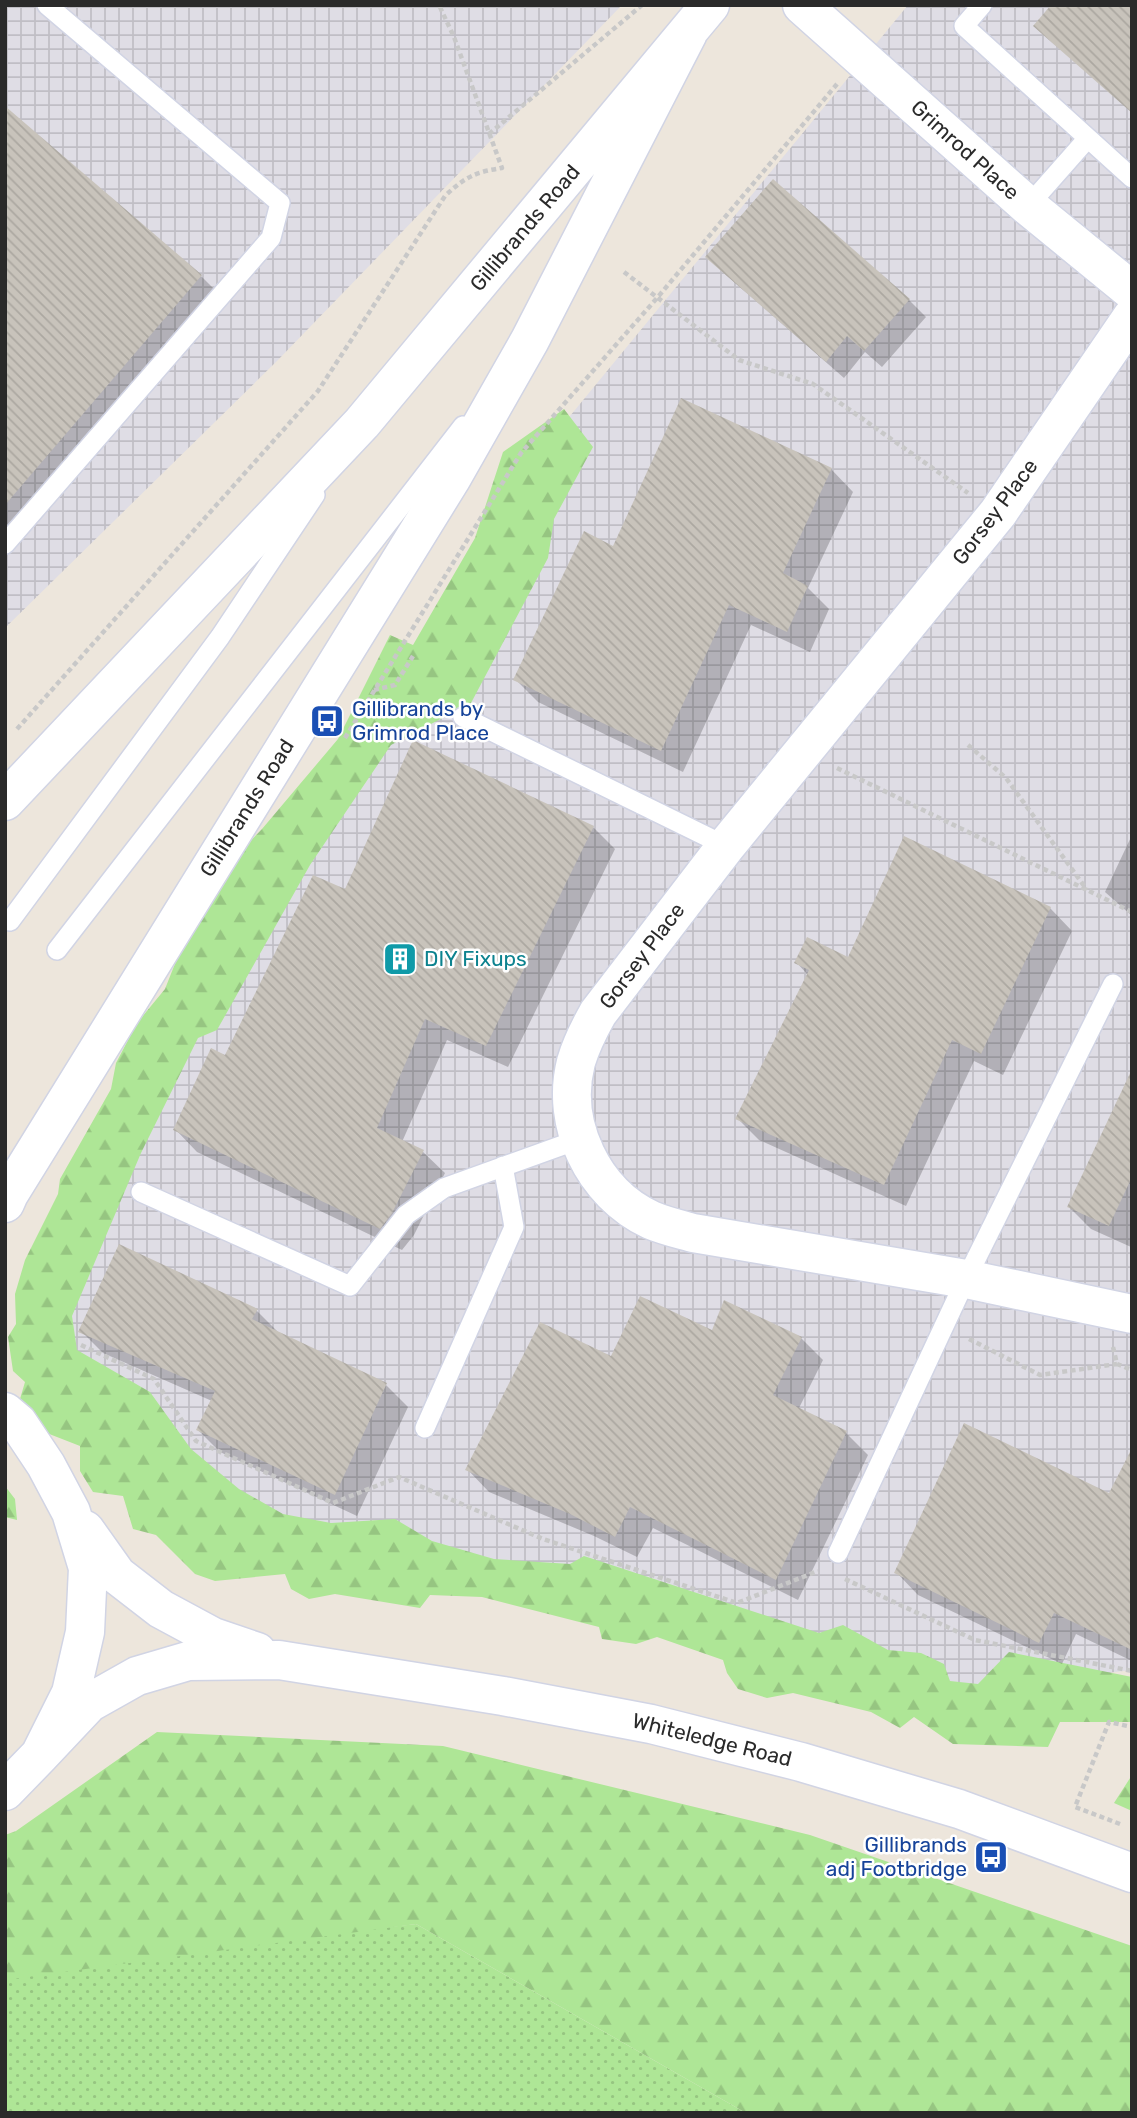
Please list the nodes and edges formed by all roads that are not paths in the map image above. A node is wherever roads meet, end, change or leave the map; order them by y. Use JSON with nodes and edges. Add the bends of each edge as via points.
{"nodes":[{"id":1,"x":47,"y":5,"type":"edge"},
{"id":2,"x":802,"y":5,"type":"edge"},
{"id":3,"x":982,"y":5,"type":"edge"},
{"id":4,"x":699,"y":19,"type":"edge"},
{"id":5,"x":1088,"y":138,"type":"junction"},
{"id":6,"x":1132,"y":178,"type":"edge"},
{"id":7,"x":1028,"y":206,"type":"junction"},
{"id":8,"x":1132,"y":291,"type":"edge"},
{"id":9,"x":1132,"y":317,"type":"edge"},
{"id":10,"x":530,"y":340,"type":"junction"},
{"id":11,"x":362,"y":424,"type":"junction"},
{"id":12,"x":5,"y":544,"type":"edge"},
{"id":13,"x":463,"y":717,"type":"dead end"},
{"id":14,"x":5,"y":801,"type":"edge"},
{"id":15,"x":726,"y":846,"type":"junction"},
{"id":16,"x":10,"y":921,"type":"dead end"},
{"id":17,"x":57,"y":950,"type":"dead end"},
{"id":18,"x":1113,"y":984,"type":"dead end"},
{"id":19,"x":580,"y":1139,"type":"junction"},
{"id":20,"x":503,"y":1166,"type":"junction"},
{"id":21,"x":141,"y":1192,"type":"dead end"},
{"id":22,"x":5,"y":1203,"type":"edge"},
{"id":23,"x":966,"y":1279,"type":"junction"},
{"id":24,"x":1132,"y":1314,"type":"edge"},
{"id":25,"x":9,"y":1408,"type":"edge"},
{"id":26,"x":425,"y":1428,"type":"dead end"},
{"id":27,"x":71,"y":1512,"type":"junction"},
{"id":28,"x":838,"y":1553,"type":"dead end"},
{"id":29,"x":278,"y":1660,"type":"junction"},
{"id":30,"x":40,"y":1755,"type":"junction"},
{"id":31,"x":5,"y":1791,"type":"edge"},
{"id":32,"x":1132,"y":1873,"type":"edge"}],
"edges":[{"from":1,"to":12,"type":"lane","via":[[280,203],[271,238]]},
{"from":2,"to":7,"type":"street","name":"Grimrod Place"},
{"from":3,"to":5,"type":"lane","via":[[964,26]]},
{"from":4,"to":10,"type":"street","name":"Gillibrands Road"},
{"from":4,"to":11,"type":"street","name":"Gillibrands Road"},
{"from":5,"to":6,"type":"lane"},
{"from":5,"to":7,"type":"lane"},
{"from":7,"to":8,"type":"street","name":"Grimrod Place"},
{"from":9,"to":15,"type":"street","name":"Gorsey Place","via":[[998,513]]},
{"from":10,"to":17,"type":"lane","name":"Gillibrands Road"},
{"from":10,"to":22,"type":"street","name":"Gillibrands Road","via":[[451,479]]},
{"from":11,"to":14,"type":"street","name":"Gillibrands Road"},
{"from":11,"to":16,"type":"lane","name":"Gillibrands Road","via":[[220,637]]},
{"from":13,"to":15,"type":"lane"},
{"from":15,"to":19,"type":"street","name":"Gorsey Place","via":[[598,1013],[585,1037],[572,1092]]},
{"from":18,"to":23,"type":"lane"},
{"from":19,"to":20,"type":"lane"},
{"from":19,"to":23,"type":"street","name":"Gorsey Place","via":[[589,1163],[607,1185],[650,1220]]},
{"from":20,"to":21,"type":"lane","via":[[444,1188],[406,1215],[351,1286]]},
{"from":20,"to":26,"type":"lane","via":[[514,1227]]},
{"from":23,"to":24,"type":"street","name":"Gorsey Place"},
{"from":23,"to":28,"type":"lane"},
{"from":25,"to":27,"type":"street"},
{"from":27,"to":29,"type":"street","name":"Whiteledge Road","via":[[117,1576],[161,1609],[213,1636]]},
{"from":27,"to":30,"type":"street","via":[[89,1568],[85,1632],[71,1693]]},
{"from":29,"to":30,"type":"street","name":"Whiteledge Road","via":[[188,1661],[137,1676],[89,1703]]},
{"from":29,"to":32,"type":"street","name":"Whiteledge Road","via":[[651,1724],[959,1809]]},
{"from":30,"to":31,"type":"street","name":"Whiteledge Road"}]}
